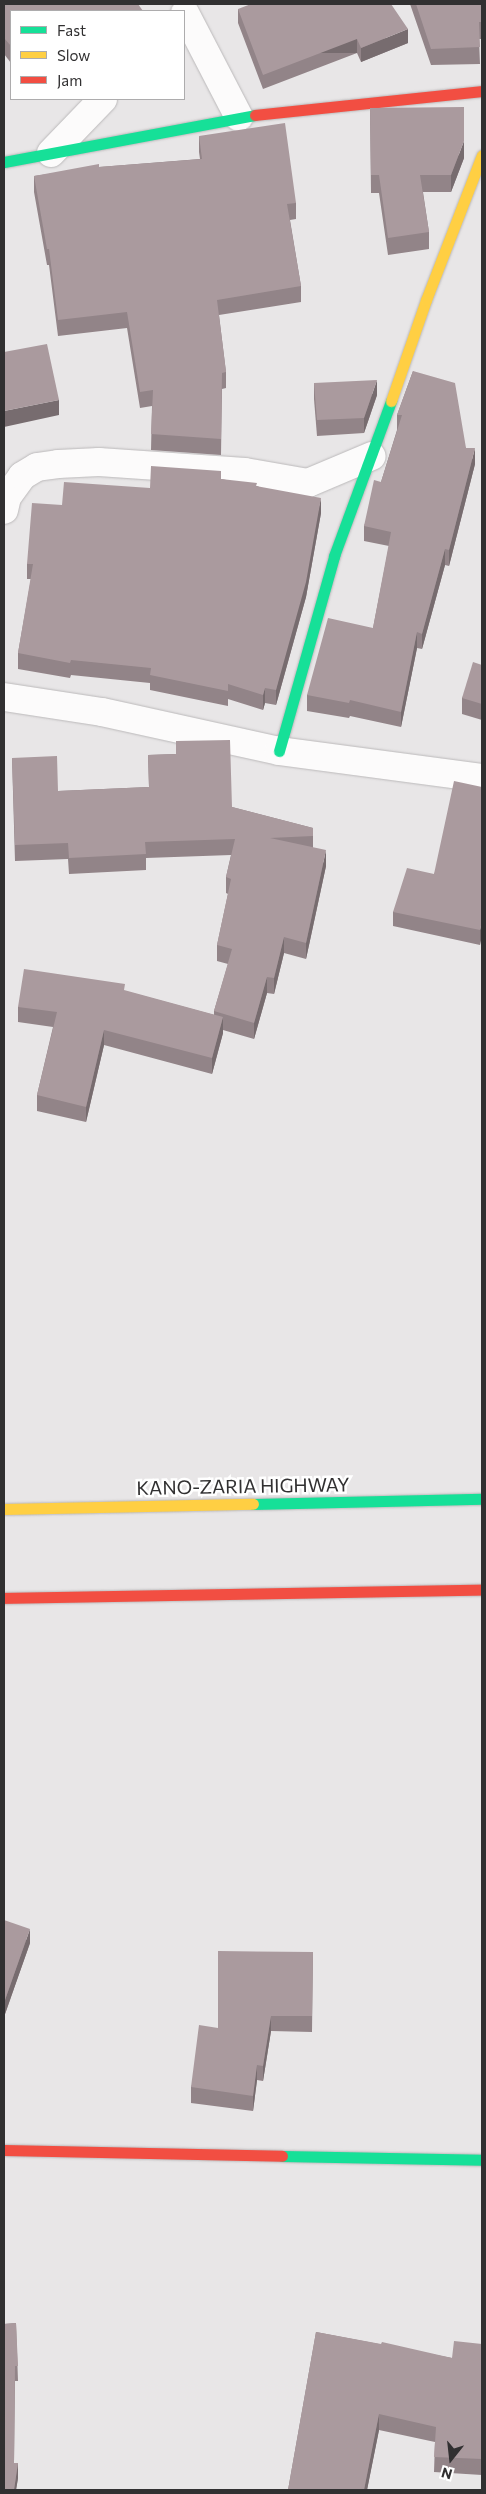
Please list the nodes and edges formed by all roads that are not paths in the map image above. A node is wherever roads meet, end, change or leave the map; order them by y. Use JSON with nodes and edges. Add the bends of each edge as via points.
{"nodes":[{"id":1,"x":188,"y":10,"type":"edge"},
{"id":2,"x":482,"y":91,"type":"edge"},
{"id":3,"x":102,"y":100,"type":"edge"},
{"id":4,"x":239,"y":117,"type":"junction"},
{"id":5,"x":51,"y":153,"type":"junction"},
{"id":6,"x":482,"y":155,"type":"edge"},
{"id":7,"x":4,"y":162,"type":"edge"},
{"id":8,"x":372,"y":456,"type":"junction"},
{"id":9,"x":4,"y":510,"type":"edge"},
{"id":10,"x":4,"y":697,"type":"edge"},
{"id":11,"x":279,"y":751,"type":"junction"},
{"id":12,"x":482,"y":778,"type":"edge"},
{"id":13,"x":482,"y":1499,"type":"edge"},
{"id":14,"x":4,"y":1509,"type":"edge"},
{"id":15,"x":482,"y":1590,"type":"edge"},
{"id":16,"x":4,"y":1598,"type":"edge"},
{"id":17,"x":4,"y":2150,"type":"edge"},
{"id":18,"x":482,"y":2160,"type":"edge"}],
"edges":[{"from":1,"to":4,"type":"street"},
{"from":2,"to":4,"type":"main road"},
{"from":3,"to":5,"type":"street"},
{"from":4,"to":5,"type":"main road"},
{"from":5,"to":7,"type":"main road"},
{"from":6,"to":8,"type":"main road","via":[[426,300]]},
{"from":8,"to":9,"type":"street","via":[[308,483],[245,472],[99,462],[37,467],[22,476],[7,497]]},
{"from":8,"to":11,"type":"main road","via":[[334,556]]},
{"from":10,"to":11,"type":"street","via":[[102,712]]},
{"from":11,"to":12,"type":"street"},
{"from":13,"to":14,"type":"main road","name":"KANO-ZARIA HIGHWAY"},
{"from":15,"to":16,"type":"main road"},
{"from":17,"to":18,"type":"main road"}]}
